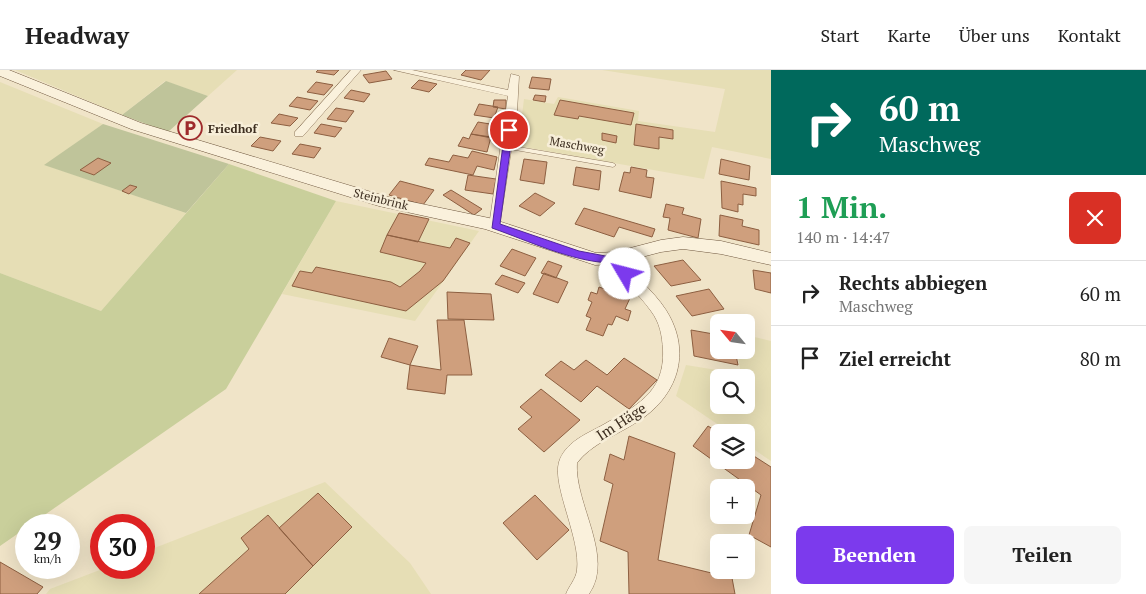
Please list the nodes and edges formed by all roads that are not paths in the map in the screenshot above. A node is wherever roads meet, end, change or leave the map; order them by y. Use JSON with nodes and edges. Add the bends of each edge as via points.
{"nodes":[{"id":1,"x":356,"y":70,"type":"edge"},
{"id":2,"x":399,"y":70,"type":"edge"},
{"id":3,"x":0,"y":71,"type":"edge"},
{"id":4,"x":514,"y":76,"type":"dead end"},
{"id":5,"x":514,"y":94,"type":"junction"},
{"id":6,"x":299,"y":134,"type":"dead end"},
{"id":7,"x":506,"y":147,"type":"junction"},
{"id":8,"x":613,"y":165,"type":"dead end"},
{"id":9,"x":495,"y":226,"type":"junction"},
{"id":10,"x":771,"y":259,"type":"edge"},
{"id":11,"x":612,"y":260,"type":"junction"},
{"id":12,"x":584,"y":592,"type":"edge"}],
"edges":[{"from":1,"to":6,"type":"street"},
{"from":2,"to":5,"type":"street"},
{"from":3,"to":9,"type":"street","name":"Steinbrink","via":[[136,126],[385,202]]},
{"from":4,"to":5,"type":"street"},
{"from":5,"to":7,"type":"street"},
{"from":7,"to":8,"type":"lane","name":"Maschweg"},
{"from":7,"to":9,"type":"street"},
{"from":9,"to":11,"type":"street","name":"Steinbrink","via":[[595,259]]},
{"from":10,"to":11,"type":"street","name":"Steinbrink","via":[[682,243]]},
{"from":11,"to":12,"type":"street","name":"Im Häge","via":[[649,299],[666,324],[673,359],[671,377],[661,393],[639,412],[578,448],[568,464],[570,487],[589,567]]}]}
